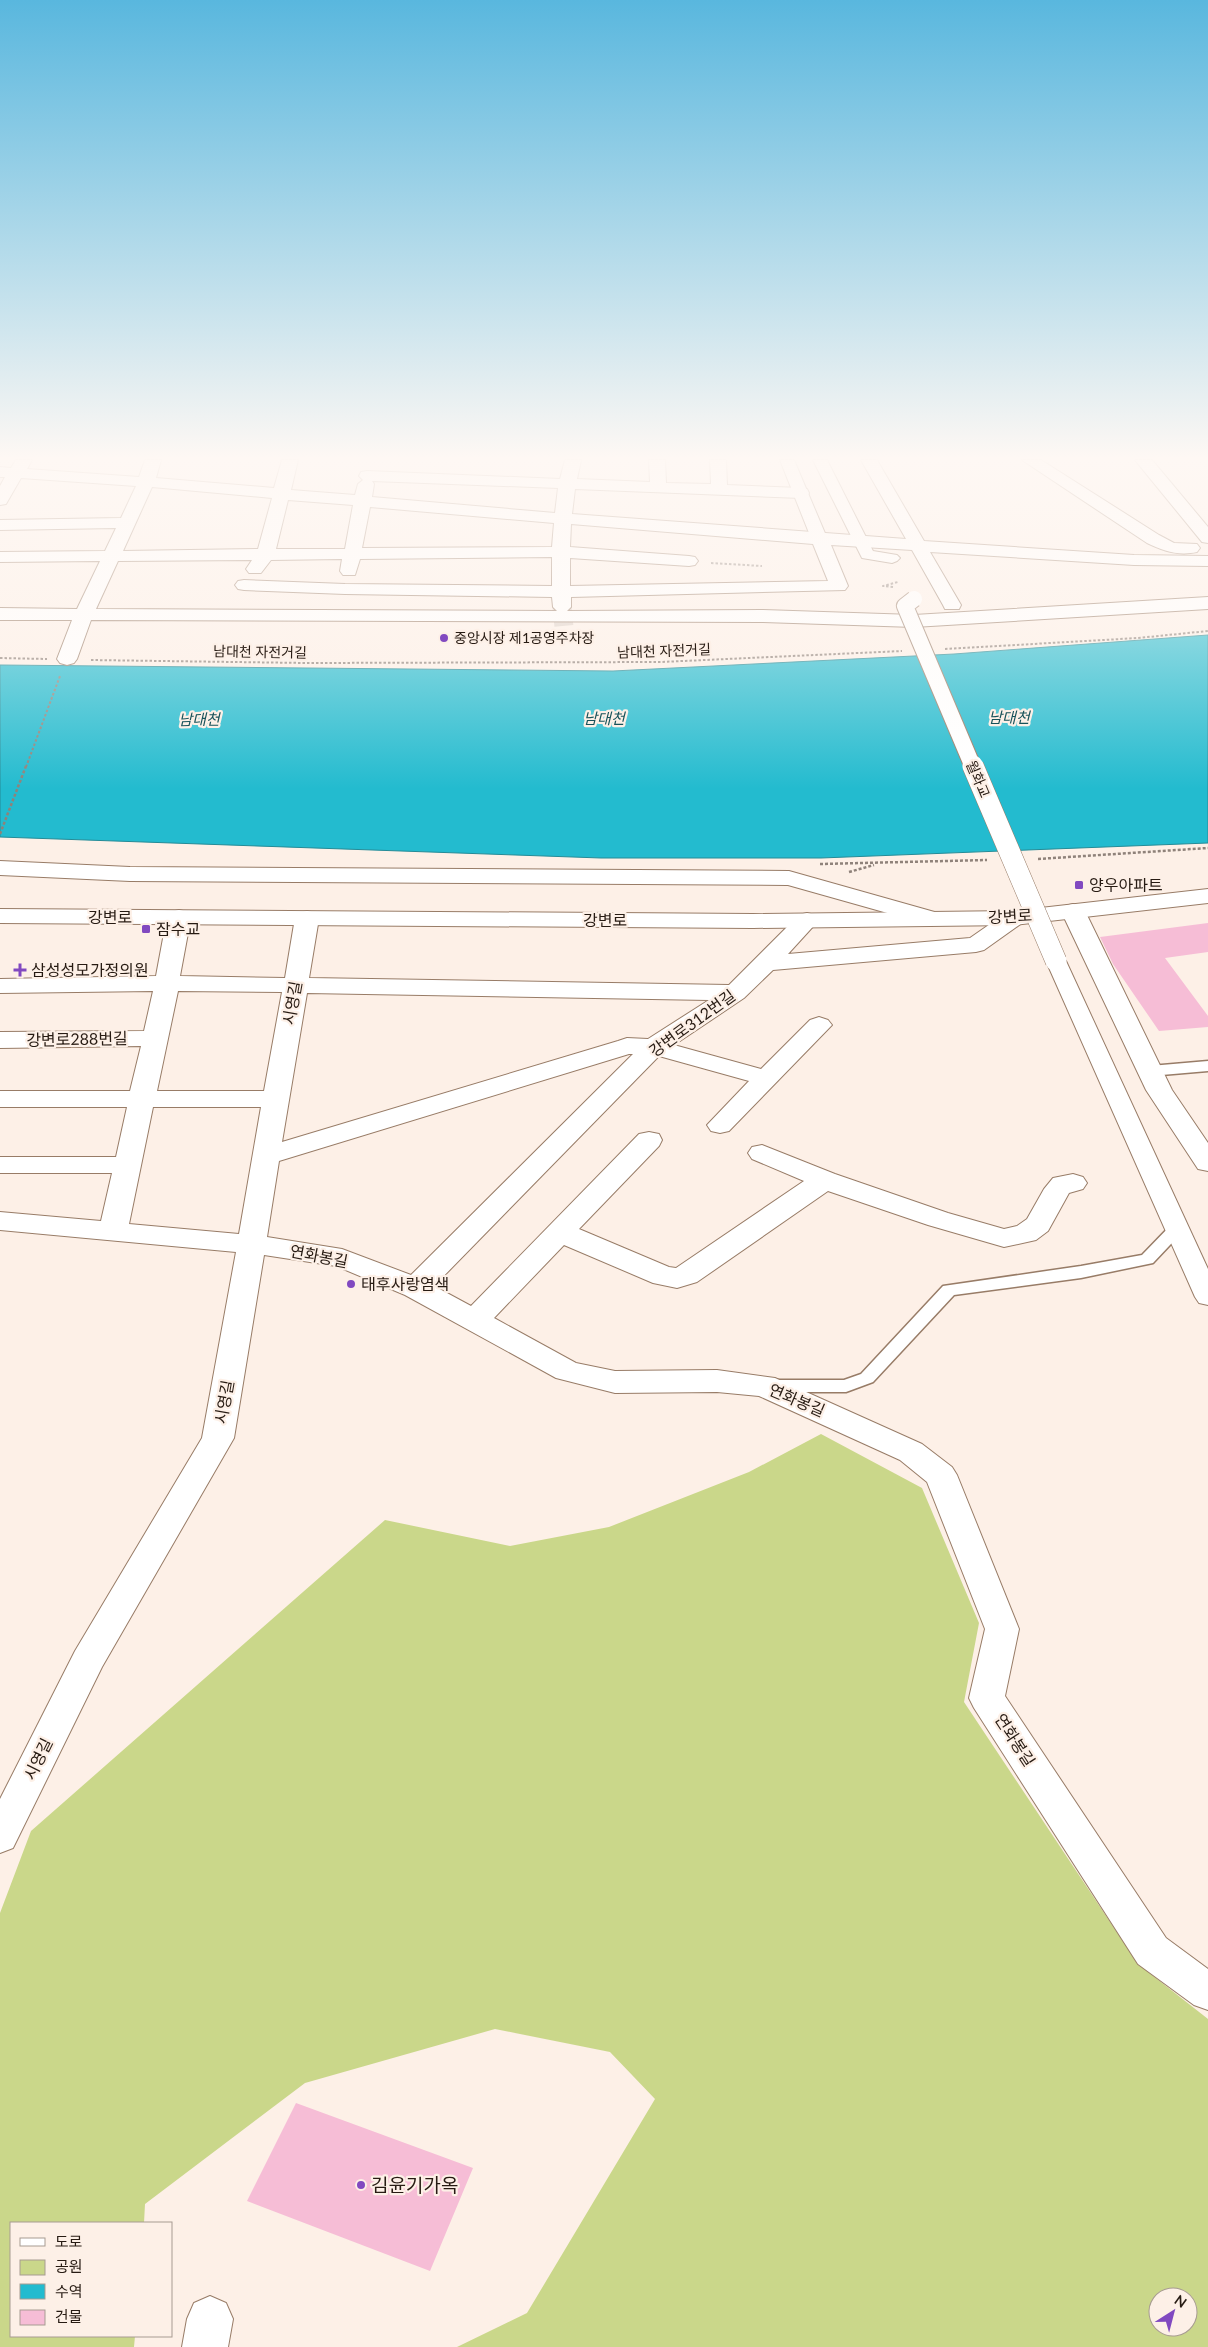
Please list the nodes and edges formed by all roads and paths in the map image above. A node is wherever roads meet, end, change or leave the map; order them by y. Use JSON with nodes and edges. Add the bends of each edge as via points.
{"nodes":[{"id":1,"x":105,"y":570,"type":"edge"},
{"id":2,"x":255,"y":570,"type":"edge"},
{"id":3,"x":350,"y":570,"type":"edge"},
{"id":4,"x":562,"y":570,"type":"edge"},
{"id":5,"x":683,"y":570,"type":"edge"},
{"id":6,"x":832,"y":570,"type":"edge"},
{"id":7,"x":932,"y":570,"type":"edge"},
{"id":8,"x":244,"y":585,"type":"junction"},
{"id":9,"x":345,"y":589,"type":"junction"},
{"id":10,"x":668,"y":590,"type":"junction"},
{"id":11,"x":914,"y":599,"type":"dead end"},
{"id":12,"x":561,"y":600,"type":"junction"},
{"id":13,"x":231,"y":602,"type":"dead end"},
{"id":14,"x":1208,"y":603,"type":"edge"},
{"id":15,"x":952,"y":606,"type":"dead end"},
{"id":16,"x":0,"y":614,"type":"edge"},
{"id":17,"x":84,"y":614,"type":"junction"},
{"id":18,"x":1208,"y":631,"type":"edge"},
{"id":19,"x":943,"y":649,"type":"dead end"},
{"id":20,"x":904,"y":651,"type":"dead end"},
{"id":21,"x":0,"y":658,"type":"edge"},
{"id":22,"x":67,"y":660,"type":"junction"},
{"id":23,"x":0,"y":834,"type":"edge"},
{"id":24,"x":0,"y":868,"type":"edge"},
{"id":25,"x":1208,"y":896,"type":"edge"},
{"id":26,"x":1073,"y":911,"type":"junction"},
{"id":27,"x":0,"y":916,"type":"edge"},
{"id":28,"x":179,"y":917,"type":"junction"},
{"id":29,"x":307,"y":918,"type":"junction"},
{"id":30,"x":930,"y":918,"type":"junction"},
{"id":31,"x":1014,"y":918,"type":"junction"},
{"id":32,"x":807,"y":920,"type":"junction"},
{"id":33,"x":766,"y":963,"type":"junction"},
{"id":34,"x":166,"y":983,"type":"junction"},
{"id":35,"x":0,"y":986,"type":"edge"},
{"id":36,"x":295,"y":986,"type":"junction"},
{"id":37,"x":734,"y":993,"type":"junction"},
{"id":38,"x":819,"y":1025,"type":"dead end"},
{"id":39,"x":154,"y":1038,"type":"junction"},
{"id":40,"x":0,"y":1040,"type":"edge"},
{"id":41,"x":654,"y":1047,"type":"junction"},
{"id":42,"x":1208,"y":1066,"type":"edge"},
{"id":43,"x":1150,"y":1071,"type":"junction"},
{"id":44,"x":766,"y":1078,"type":"junction"},
{"id":45,"x":142,"y":1098,"type":"junction"},
{"id":46,"x":0,"y":1099,"type":"edge"},
{"id":47,"x":276,"y":1099,"type":"junction"},
{"id":48,"x":720,"y":1125,"type":"dead end"},
{"id":49,"x":649,"y":1140,"type":"dead end"},
{"id":50,"x":762,"y":1153,"type":"dead end"},
{"id":51,"x":266,"y":1156,"type":"junction"},
{"id":52,"x":1208,"y":1163,"type":"edge"},
{"id":53,"x":0,"y":1165,"type":"edge"},
{"id":54,"x":127,"y":1165,"type":"junction"},
{"id":55,"x":825,"y":1180,"type":"junction"},
{"id":56,"x":1073,"y":1183,"type":"dead end"},
{"id":57,"x":0,"y":1221,"type":"edge"},
{"id":58,"x":1178,"y":1228,"type":"junction"},
{"id":59,"x":113,"y":1232,"type":"junction"},
{"id":60,"x":560,"y":1232,"type":"junction"},
{"id":61,"x":252,"y":1244,"type":"junction"},
{"id":62,"x":415,"y":1288,"type":"junction"},
{"id":63,"x":1208,"y":1297,"type":"edge"},
{"id":64,"x":475,"y":1320,"type":"junction"},
{"id":65,"x":764,"y":1386,"type":"junction"},
{"id":66,"x":0,"y":1837,"type":"edge"},
{"id":67,"x":1208,"y":1992,"type":"edge"}],
"edges":[{"from":1,"to":17,"type":"street"},
{"from":2,"to":8,"type":"street"},
{"from":3,"to":9,"type":"street"},
{"from":4,"to":12,"type":"street"},
{"from":5,"to":10,"type":"street"},
{"from":6,"to":10,"type":"street","via":[[839,586]]},
{"from":7,"to":15,"type":"street"},
{"from":8,"to":9,"type":"street"},
{"from":8,"to":13,"type":"street"},
{"from":9,"to":12,"type":"street"},
{"from":10,"to":12,"type":"street"},
{"from":11,"to":58,"type":"street","name":"월화교","bridge":true,"via":[[905,606],[1056,961]]},
{"from":14,"to":17,"type":"street","via":[[914,621],[763,616]]},
{"from":16,"to":17,"type":"street"},
{"from":17,"to":22,"type":"street"},
{"from":18,"to":19,"type":"path"},
{"from":20,"to":22,"type":"path","name":"남대천 자전거길","via":[[622,662]]},
{"from":21,"to":22,"type":"path","name":"남대천 자전거길"},
{"from":22,"to":23,"type":"path"},
{"from":24,"to":30,"type":"street","via":[[140,874],[789,878]]},
{"from":25,"to":26,"type":"street","name":"강변로"},
{"from":26,"to":31,"type":"street","name":"강변로"},
{"from":26,"to":43,"type":"street"},
{"from":27,"to":28,"type":"street","name":"강변로"},
{"from":28,"to":29,"type":"street","name":"강변로"},
{"from":28,"to":34,"type":"street","name":"강변로288번길"},
{"from":29,"to":32,"type":"street","name":"강변로"},
{"from":29,"to":36,"type":"street","name":"시영길"},
{"from":30,"to":31,"type":"street","name":"강변로"},
{"from":30,"to":32,"type":"street","name":"강변로"},
{"from":31,"to":33,"type":"street","via":[[976,944]]},
{"from":32,"to":33,"type":"street","name":"강변로312번길"},
{"from":33,"to":37,"type":"street","name":"강변로312번길"},
{"from":34,"to":35,"type":"street"},
{"from":34,"to":36,"type":"street"},
{"from":34,"to":39,"type":"street","name":"강변로288번길"},
{"from":36,"to":37,"type":"street"},
{"from":36,"to":47,"type":"street","name":"시영길"},
{"from":37,"to":41,"type":"street","name":"강변로312번길"},
{"from":38,"to":44,"type":"street"},
{"from":39,"to":40,"type":"street","name":"강변로288번길"},
{"from":39,"to":45,"type":"street","name":"강변로288번길"},
{"from":41,"to":44,"type":"street"},
{"from":41,"to":51,"type":"street","via":[[618,1049]]},
{"from":41,"to":62,"type":"street","name":"강변로312번길"},
{"from":42,"to":43,"type":"lane"},
{"from":43,"to":52,"type":"street","via":[[1159,1090]]},
{"from":44,"to":48,"type":"street"},
{"from":45,"to":46,"type":"street"},
{"from":45,"to":47,"type":"street"},
{"from":45,"to":54,"type":"street","name":"강변로288번길"},
{"from":47,"to":51,"type":"street","name":"시영길"},
{"from":49,"to":60,"type":"street"},
{"from":50,"to":55,"type":"street"},
{"from":51,"to":61,"type":"street","name":"시영길"},
{"from":53,"to":54,"type":"street"},
{"from":54,"to":59,"type":"street","name":"강변로288번길"},
{"from":55,"to":56,"type":"street","via":[[938,1220],[1004,1238],[1026,1234],[1038,1225],[1058,1189],[1063,1184]]},
{"from":55,"to":60,"type":"street","via":[[687,1275],[677,1278],[663,1276]]},
{"from":57,"to":59,"type":"street","name":"연화봉길"},
{"from":58,"to":63,"type":"street"},
{"from":58,"to":65,"type":"lane","via":[[1147,1258],[1081,1272],[949,1290],[867,1378],[846,1386]]},
{"from":59,"to":61,"type":"street","name":"연화봉길"},
{"from":60,"to":64,"type":"street"},
{"from":61,"to":62,"type":"street","name":"연화봉길","via":[[342,1258]]},
{"from":61,"to":66,"type":"street","name":"시영길","via":[[218,1438],[87,1661]]},
{"from":62,"to":64,"type":"street","name":"연화봉길"},
{"from":64,"to":65,"type":"street","name":"연화봉길","via":[[567,1371],[587,1377],[615,1382],[717,1381]]},
{"from":65,"to":67,"type":"street","name":"연화봉길","via":[[911,1452],[941,1475],[1002,1629],[987,1698],[1152,1951]]}]}
